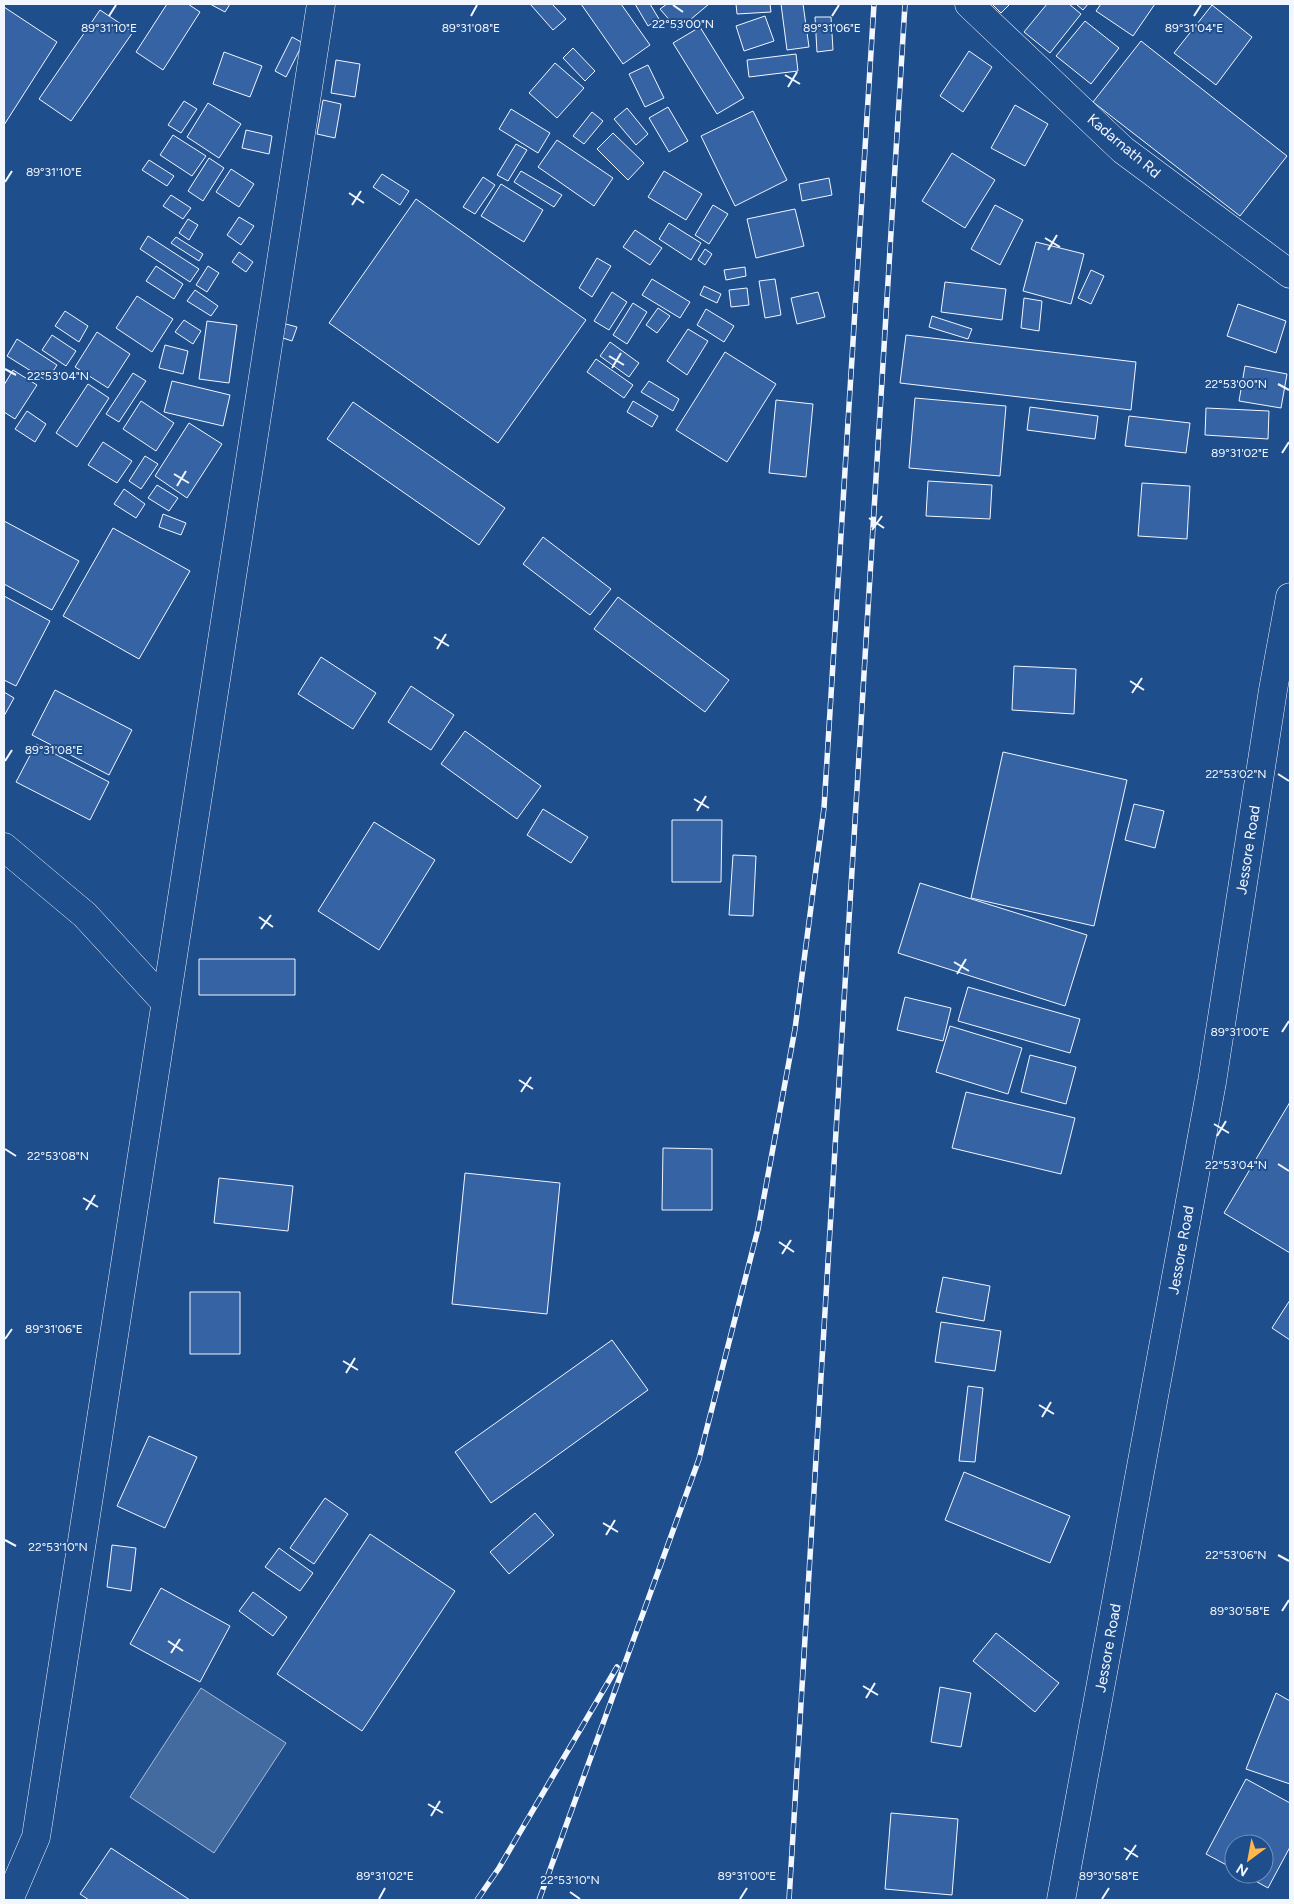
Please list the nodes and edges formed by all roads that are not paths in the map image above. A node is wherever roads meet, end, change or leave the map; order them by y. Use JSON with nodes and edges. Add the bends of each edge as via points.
{"nodes":[{"id":1,"x":321,"y":4,"type":"edge"},
{"id":2,"x":969,"y":4,"type":"edge"},
{"id":3,"x":1290,"y":274,"type":"edge"},
{"id":4,"x":1290,"y":597,"type":"edge"},
{"id":5,"x":4,"y":847,"type":"edge"},
{"id":6,"x":166,"y":1003,"type":"junction"},
{"id":7,"x":9,"y":1900,"type":"edge"},
{"id":8,"x":1061,"y":1900,"type":"edge"}],
"edges":[{"from":1,"to":6,"type":"main road"},
{"from":2,"to":3,"type":"main road","name":"Kadarnath Rd","via":[[1123,150]]},
{"from":4,"to":8,"type":"main road","name":"Jessore Road","via":[[1212,1082]]},
{"from":5,"to":6,"type":"main road","via":[[85,915]]},
{"from":6,"to":7,"type":"main road","via":[[36,1837]]}]}
